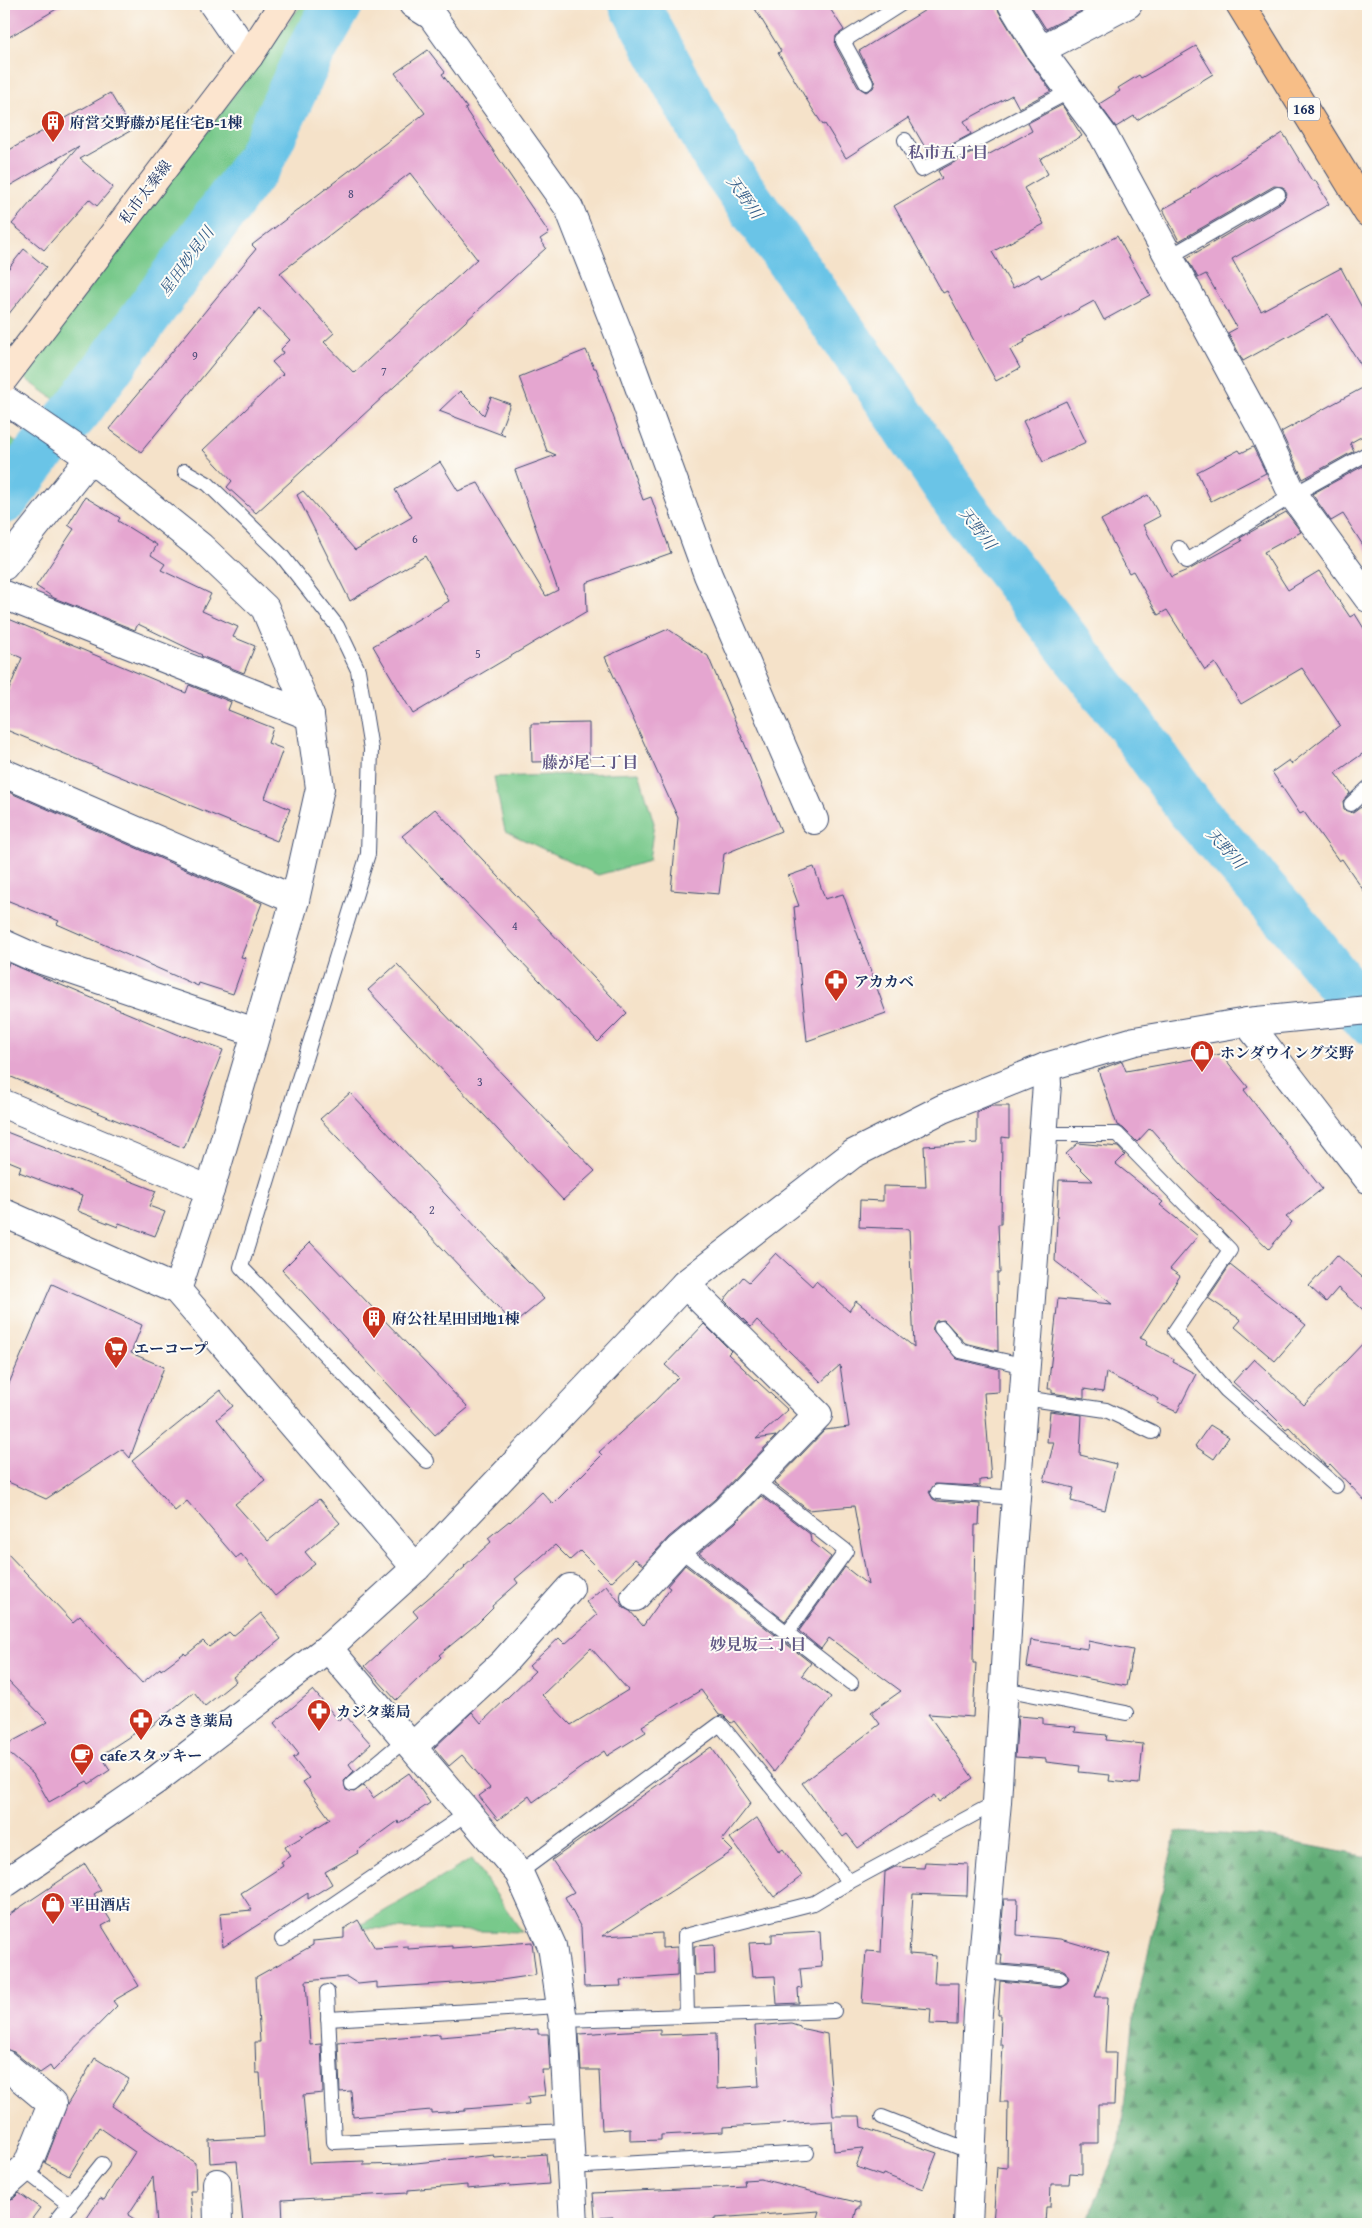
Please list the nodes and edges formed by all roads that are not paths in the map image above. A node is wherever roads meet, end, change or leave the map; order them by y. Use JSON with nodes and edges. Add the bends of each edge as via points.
{"nodes":[{"id":1,"x":213,"y":4,"type":"edge"},
{"id":2,"x":284,"y":4,"type":"edge"},
{"id":3,"x":413,"y":4,"type":"edge"},
{"id":4,"x":901,"y":4,"type":"edge"},
{"id":5,"x":1012,"y":4,"type":"edge"},
{"id":6,"x":1128,"y":4,"type":"edge"},
{"id":7,"x":1240,"y":4,"type":"edge"},
{"id":8,"x":1040,"y":50,"type":"junction"},
{"id":9,"x":249,"y":56,"type":"junction"},
{"id":10,"x":866,"y":83,"type":"dead end"},
{"id":11,"x":1070,"y":91,"type":"junction"},
{"id":12,"x":905,"y":140,"type":"dead end"},
{"id":13,"x":1278,"y":194,"type":"dead end"},
{"id":14,"x":1368,"y":214,"type":"edge"},
{"id":15,"x":1169,"y":257,"type":"junction"},
{"id":16,"x":4,"y":378,"type":"edge"},
{"id":17,"x":4,"y":399,"type":"edge"},
{"id":18,"x":1368,"y":453,"type":"edge"},
{"id":19,"x":90,"y":458,"type":"junction"},
{"id":20,"x":185,"y":472,"type":"dead end"},
{"id":21,"x":1293,"y":494,"type":"junction"},
{"id":22,"x":1179,"y":548,"type":"dead end"},
{"id":23,"x":4,"y":566,"type":"edge"},
{"id":24,"x":4,"y":595,"type":"edge"},
{"id":25,"x":1368,"y":598,"type":"edge"},
{"id":26,"x":310,"y":716,"type":"junction"},
{"id":27,"x":4,"y":773,"type":"edge"},
{"id":28,"x":1368,"y":788,"type":"edge"},
{"id":29,"x":1351,"y":804,"type":"dead end"},
{"id":30,"x":814,"y":820,"type":"dead end"},
{"id":31,"x":295,"y":900,"type":"junction"},
{"id":32,"x":4,"y":944,"type":"edge"},
{"id":33,"x":1368,"y":1010,"type":"edge"},
{"id":34,"x":1256,"y":1021,"type":"junction"},
{"id":35,"x":255,"y":1032,"type":"junction"},
{"id":36,"x":1046,"y":1067,"type":"junction"},
{"id":37,"x":4,"y":1104,"type":"edge"},
{"id":38,"x":1043,"y":1134,"type":"junction"},
{"id":39,"x":1368,"y":1179,"type":"edge"},
{"id":40,"x":210,"y":1190,"type":"junction"},
{"id":41,"x":4,"y":1213,"type":"edge"},
{"id":42,"x":685,"y":1284,"type":"junction"},
{"id":43,"x":177,"y":1290,"type":"junction"},
{"id":44,"x":941,"y":1328,"type":"dead end"},
{"id":45,"x":1026,"y":1366,"type":"junction"},
{"id":46,"x":1024,"y":1398,"type":"junction"},
{"id":47,"x":1152,"y":1432,"type":"dead end"},
{"id":48,"x":427,"y":1461,"type":"dead end"},
{"id":49,"x":755,"y":1480,"type":"junction"},
{"id":50,"x":1336,"y":1486,"type":"dead end"},
{"id":51,"x":938,"y":1492,"type":"dead end"},
{"id":52,"x":1016,"y":1498,"type":"junction"},
{"id":53,"x":679,"y":1550,"type":"junction"},
{"id":54,"x":416,"y":1568,"type":"junction"},
{"id":55,"x":570,"y":1588,"type":"dead end"},
{"id":56,"x":635,"y":1597,"type":"dead end"},
{"id":57,"x":787,"y":1633,"type":"junction"},
{"id":58,"x":328,"y":1648,"type":"junction"},
{"id":59,"x":851,"y":1683,"type":"dead end"},
{"id":60,"x":1004,"y":1689,"type":"junction"},
{"id":61,"x":1126,"y":1713,"type":"dead end"},
{"id":62,"x":409,"y":1742,"type":"junction"},
{"id":63,"x":352,"y":1784,"type":"dead end"},
{"id":64,"x":997,"y":1802,"type":"junction"},
{"id":65,"x":469,"y":1812,"type":"junction"},
{"id":66,"x":519,"y":1873,"type":"junction"},
{"id":67,"x":849,"y":1882,"type":"junction"},
{"id":68,"x":4,"y":1884,"type":"edge"},
{"id":69,"x":282,"y":1939,"type":"dead end"},
{"id":70,"x":982,"y":1971,"type":"junction"},
{"id":71,"x":1060,"y":1978,"type":"dead end"},
{"id":72,"x":326,"y":1992,"type":"dead end"},
{"id":73,"x":834,"y":2011,"type":"dead end"},
{"id":74,"x":562,"y":2013,"type":"junction"},
{"id":75,"x":687,"y":2016,"type":"junction"},
{"id":76,"x":328,"y":2019,"type":"junction"},
{"id":77,"x":4,"y":2064,"type":"edge"},
{"id":78,"x":882,"y":2117,"type":"dead end"},
{"id":79,"x":568,"y":2131,"type":"junction"},
{"id":80,"x":972,"y":2152,"type":"junction"},
{"id":81,"x":807,"y":2154,"type":"dead end"},
{"id":82,"x":102,"y":2164,"type":"dead end"},
{"id":83,"x":570,"y":2167,"type":"junction"},
{"id":84,"x":13,"y":2178,"type":"edge"},
{"id":85,"x":217,"y":2183,"type":"dead end"},
{"id":86,"x":70,"y":2206,"type":"junction"},
{"id":87,"x":54,"y":2224,"type":"edge"},
{"id":88,"x":218,"y":2224,"type":"edge"},
{"id":89,"x":574,"y":2224,"type":"edge"},
{"id":90,"x":968,"y":2224,"type":"edge"}],
"edges":[{"from":1,"to":9,"type":"street"},
{"from":2,"to":9,"type":"main road","name":"私市太秦線"},
{"from":3,"to":30,"type":"street","via":[[432,16],[569,208],[708,575]]},
{"from":4,"to":10,"type":"lane","via":[[842,41]]},
{"from":5,"to":8,"type":"street"},
{"from":6,"to":8,"type":"street"},
{"from":7,"to":14,"type":"highway","number":"168"},
{"from":8,"to":11,"type":"street"},
{"from":9,"to":16,"type":"main road","name":"私市太秦線"},
{"from":11,"to":12,"type":"lane","via":[[921,170]]},
{"from":11,"to":15,"type":"street","via":[[1103,135]]},
{"from":13,"to":15,"type":"lane"},
{"from":15,"to":21,"type":"street","via":[[1263,431]]},
{"from":17,"to":19,"type":"street"},
{"from":18,"to":21,"type":"lane"},
{"from":19,"to":23,"type":"street"},
{"from":19,"to":26,"type":"street","via":[[201,547],[265,608]]},
{"from":20,"to":48,"type":"lane","via":[[208,484],[282,556],[337,626],[358,670],[371,750],[368,854],[241,1267]]},
{"from":21,"to":22,"type":"lane","via":[[1187,560]]},
{"from":21,"to":25,"type":"street"},
{"from":24,"to":26,"type":"street"},
{"from":26,"to":31,"type":"street","via":[[320,788]]},
{"from":27,"to":31,"type":"street"},
{"from":28,"to":29,"type":"lane"},
{"from":31,"to":35,"type":"street"},
{"from":32,"to":35,"type":"street"},
{"from":33,"to":34,"type":"street"},
{"from":34,"to":36,"type":"street","via":[[1136,1041]]},
{"from":34,"to":39,"type":"street"},
{"from":35,"to":40,"type":"street"},
{"from":36,"to":38,"type":"street"},
{"from":36,"to":42,"type":"street","via":[[942,1108],[852,1154]]},
{"from":37,"to":40,"type":"street"},
{"from":38,"to":45,"type":"street"},
{"from":38,"to":50,"type":"lane","via":[[1117,1134],[1230,1250],[1175,1331],[1226,1390]]},
{"from":40,"to":43,"type":"street"},
{"from":41,"to":43,"type":"street"},
{"from":42,"to":49,"type":"street","via":[[818,1415]]},
{"from":42,"to":54,"type":"street"},
{"from":43,"to":54,"type":"street"},
{"from":44,"to":45,"type":"lane","via":[[960,1351]]},
{"from":45,"to":46,"type":"street"},
{"from":46,"to":47,"type":"lane","via":[[1106,1410]]},
{"from":46,"to":52,"type":"street"},
{"from":49,"to":53,"type":"street"},
{"from":49,"to":57,"type":"lane","via":[[846,1551]]},
{"from":51,"to":52,"type":"lane"},
{"from":52,"to":60,"type":"street"},
{"from":53,"to":56,"type":"street"},
{"from":53,"to":57,"type":"lane"},
{"from":54,"to":58,"type":"street"},
{"from":55,"to":62,"type":"street","via":[[503,1663]]},
{"from":57,"to":59,"type":"lane"},
{"from":58,"to":62,"type":"street"},
{"from":58,"to":68,"type":"street","via":[[156,1780]]},
{"from":60,"to":61,"type":"lane"},
{"from":60,"to":64,"type":"street"},
{"from":62,"to":63,"type":"lane"},
{"from":62,"to":65,"type":"street"},
{"from":64,"to":67,"type":"lane"},
{"from":64,"to":70,"type":"street"},
{"from":65,"to":66,"type":"street"},
{"from":65,"to":69,"type":"lane"},
{"from":66,"to":67,"type":"lane","via":[[720,1724]]},
{"from":66,"to":74,"type":"street","via":[[552,1946]]},
{"from":67,"to":75,"type":"lane","via":[[814,1904],[685,1936]]},
{"from":70,"to":71,"type":"lane"},
{"from":70,"to":80,"type":"street"},
{"from":72,"to":76,"type":"lane"},
{"from":73,"to":75,"type":"lane"},
{"from":74,"to":75,"type":"lane"},
{"from":74,"to":76,"type":"lane"},
{"from":74,"to":79,"type":"street"},
{"from":76,"to":79,"type":"lane","via":[[334,2142]]},
{"from":77,"to":84,"type":"street","via":[[52,2104],[27,2166]]},
{"from":78,"to":80,"type":"lane"},
{"from":79,"to":83,"type":"street"},
{"from":80,"to":90,"type":"street"},
{"from":81,"to":83,"type":"lane"},
{"from":82,"to":86,"type":"lane"},
{"from":83,"to":89,"type":"street"},
{"from":84,"to":86,"type":"lane"},
{"from":85,"to":88,"type":"street"},
{"from":86,"to":87,"type":"lane"}]}
